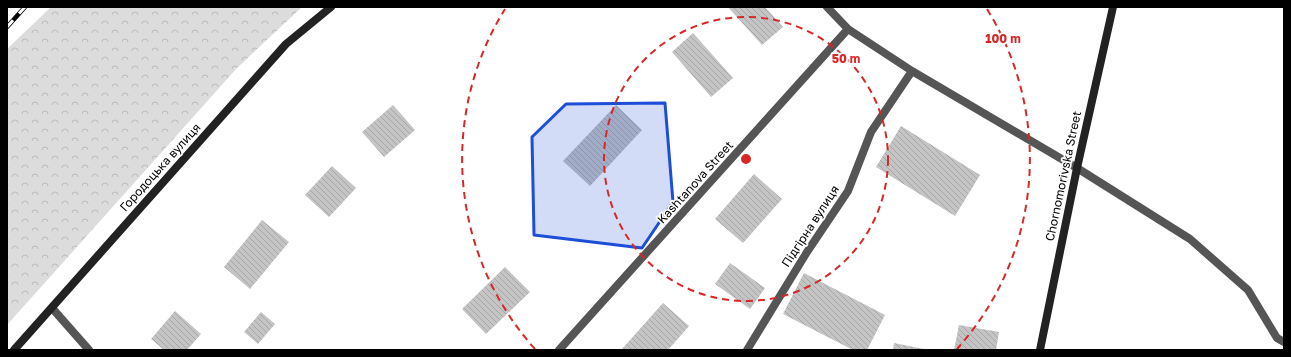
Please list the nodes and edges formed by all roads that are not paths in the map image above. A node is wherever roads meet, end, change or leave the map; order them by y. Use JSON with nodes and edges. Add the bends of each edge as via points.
{"nodes":[{"id":1,"x":331,"y":7,"type":"edge"},
{"id":2,"x":827,"y":7,"type":"edge"},
{"id":3,"x":1112,"y":7,"type":"edge"},
{"id":4,"x":848,"y":29,"type":"junction"},
{"id":5,"x":912,"y":71,"type":"junction"},
{"id":6,"x":1077,"y":168,"type":"junction"},
{"id":7,"x":52,"y":308,"type":"junction"},
{"id":8,"x":1284,"y":342,"type":"edge"},
{"id":9,"x":14,"y":350,"type":"edge"},
{"id":10,"x":89,"y":350,"type":"edge"},
{"id":11,"x":559,"y":350,"type":"edge"},
{"id":12,"x":747,"y":350,"type":"edge"},
{"id":13,"x":1040,"y":350,"type":"edge"}],
"edges":[{"from":1,"to":7,"type":"main road","name":"Городоцька вулиця","via":[[286,44]]},
{"from":2,"to":4,"type":"street"},
{"from":3,"to":6,"type":"main road","name":"Chornomorivska Street"},
{"from":4,"to":5,"type":"street"},
{"from":4,"to":11,"type":"street","name":"Kashtanova Street"},
{"from":5,"to":6,"type":"street"},
{"from":5,"to":12,"type":"street","name":"Підгірна вулиця","via":[[871,132],[848,191]]},
{"from":6,"to":8,"type":"street","via":[[1190,240],[1248,290],[1277,338]]},
{"from":6,"to":13,"type":"main road","name":"Chornomorivska Street"},
{"from":7,"to":9,"type":"main road","name":"Городоцька вулиця"},
{"from":7,"to":10,"type":"street"}]}
